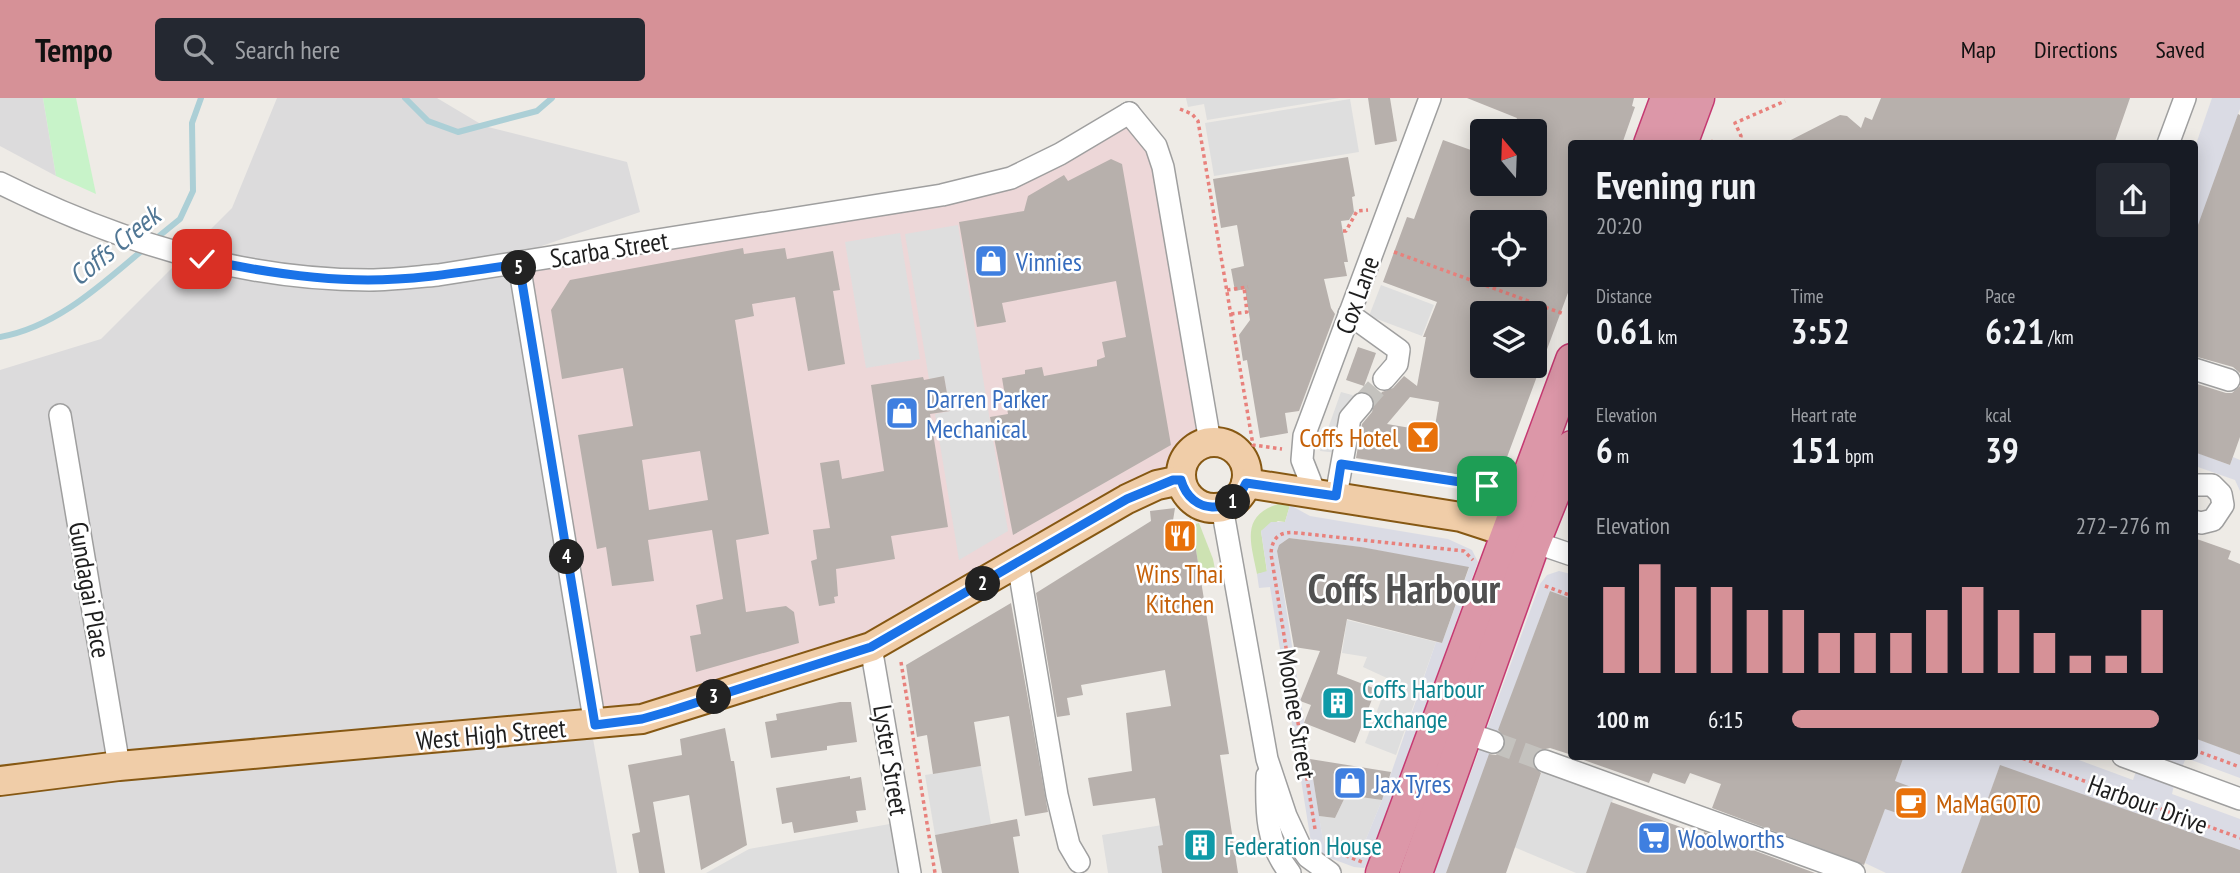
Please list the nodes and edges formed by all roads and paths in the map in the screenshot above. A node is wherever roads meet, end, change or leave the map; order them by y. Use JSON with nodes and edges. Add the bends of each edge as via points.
{"nodes":[{"id":1,"x":1430,"y":98,"type":"edge"},
{"id":2,"x":1667,"y":98,"type":"edge"},
{"id":3,"x":1698,"y":98,"type":"edge"},
{"id":4,"x":2185,"y":98,"type":"edge"},
{"id":5,"x":1785,"y":101,"type":"dead end"},
{"id":6,"x":1133,"y":105,"type":"edge"},
{"id":7,"x":1180,"y":108,"type":"dead end"},
{"id":8,"x":1651,"y":140,"type":"edge"},
{"id":9,"x":1696,"y":140,"type":"edge"},
{"id":10,"x":1740,"y":140,"type":"edge"},
{"id":11,"x":2169,"y":140,"type":"edge"},
{"id":12,"x":0,"y":183,"type":"edge"},
{"id":13,"x":1357,"y":211,"type":"dead end"},
{"id":14,"x":1343,"y":231,"type":"dead end"},
{"id":15,"x":1394,"y":252,"type":"dead end"},
{"id":16,"x":519,"y":264,"type":"junction"},
{"id":17,"x":1227,"y":290,"type":"junction"},
{"id":18,"x":1562,"y":313,"type":"dead end"},
{"id":19,"x":1231,"y":314,"type":"junction"},
{"id":20,"x":1349,"y":314,"type":"junction"},
{"id":21,"x":2198,"y":370,"type":"edge"},
{"id":22,"x":1568,"y":374,"type":"edge"},
{"id":23,"x":1384,"y":379,"type":"tunnel mouth"},
{"id":24,"x":2228,"y":380,"type":"dead end"},
{"id":25,"x":1362,"y":404,"type":"tunnel mouth"},
{"id":26,"x":60,"y":415,"type":"dead end"},
{"id":27,"x":1210,"y":442,"type":"junction"},
{"id":28,"x":1288,"y":450,"type":"dead end"},
{"id":29,"x":1568,"y":454,"type":"edge"},
{"id":30,"x":1341,"y":464,"type":"junction"},
{"id":31,"x":1181,"y":480,"type":"junction"},
{"id":32,"x":1246,"y":483,"type":"junction"},
{"id":33,"x":1500,"y":483,"type":"dead end"},
{"id":34,"x":2198,"y":485,"type":"edge"},
{"id":35,"x":1325,"y":494,"type":"junction"},
{"id":36,"x":1222,"y":507,"type":"junction"},
{"id":37,"x":2231,"y":514,"type":"edge"},
{"id":38,"x":2198,"y":522,"type":"edge"},
{"id":39,"x":1521,"y":537,"type":"junction"},
{"id":40,"x":1568,"y":554,"type":"edge"},
{"id":41,"x":1474,"y":561,"type":"dead end"},
{"id":42,"x":1018,"y":563,"type":"junction"},
{"id":43,"x":1545,"y":586,"type":"dead end"},
{"id":44,"x":1568,"y":595,"type":"edge"},
{"id":45,"x":871,"y":647,"type":"junction"},
{"id":46,"x":901,"y":662,"type":"dead end"},
{"id":47,"x":595,"y":725,"type":"junction"},
{"id":48,"x":2198,"y":751,"type":"edge"},
{"id":49,"x":1267,"y":759,"type":"junction"},
{"id":50,"x":2028,"y":760,"type":"edge"},
{"id":51,"x":2134,"y":760,"type":"edge"},
{"id":52,"x":1545,"y":761,"type":"tunnel mouth"},
{"id":53,"x":119,"y":766,"type":"junction"},
{"id":54,"x":2240,"y":767,"type":"edge"},
{"id":55,"x":0,"y":780,"type":"edge"},
{"id":56,"x":2240,"y":799,"type":"edge"},
{"id":57,"x":1269,"y":833,"type":"junction"},
{"id":58,"x":1317,"y":837,"type":"dead end"},
{"id":59,"x":2240,"y":838,"type":"edge"},
{"id":60,"x":1331,"y":850,"type":"dead end"},
{"id":61,"x":1079,"y":862,"type":"dead end"},
{"id":62,"x":1373,"y":868,"type":"edge"},
{"id":63,"x":910,"y":873,"type":"edge"},
{"id":64,"x":936,"y":873,"type":"edge"},
{"id":65,"x":1272,"y":873,"type":"edge"},
{"id":66,"x":1290,"y":873,"type":"edge"},
{"id":67,"x":1330,"y":873,"type":"edge"},
{"id":68,"x":1416,"y":873,"type":"edge"},
{"id":69,"x":1854,"y":873,"type":"edge"}],
"edges":[{"from":1,"to":20,"type":"street","name":"Cox Lane"},
{"from":2,"to":8,"type":"highway"},
{"from":3,"to":9,"type":"highway"},
{"from":4,"to":11,"type":"street"},
{"from":5,"to":10,"type":"path","via":[[1735,123]]},
{"from":6,"to":16,"type":"street","name":"Scarba Street","via":[[1060,154],[1011,178],[934,196]]},
{"from":6,"to":27,"type":"street","via":[[1163,167]]},
{"from":7,"to":17,"type":"path","via":[[1198,121]]},
{"from":12,"to":16,"type":"street","name":"Scarba Street","via":[[109,232],[202,259],[302,277],[369,280]]},
{"from":13,"to":14,"type":"path"},
{"from":15,"to":18,"type":"path"},
{"from":16,"to":47,"type":"street"},
{"from":17,"to":19,"type":"path"},
{"from":17,"to":19,"type":"path","via":[[1246,287],[1247,312]]},
{"from":19,"to":28,"type":"path","via":[[1253,444]]},
{"from":20,"to":23,"type":"street","via":[[1399,350],[1397,364]]},
{"from":20,"to":35,"type":"street","name":"Cox Lane","via":[[1304,436],[1303,460]]},
{"from":21,"to":24,"type":"street"},
{"from":22,"to":39,"type":"highway"},
{"from":25,"to":30,"type":"street","via":[[1349,418]]},
{"from":26,"to":53,"type":"street","name":"Gundagai Place"},
{"from":27,"to":31,"type":"main road","via":[[1191,451]]},
{"from":27,"to":32,"type":"main road","via":[[1221,442],[1240,453]]},
{"from":29,"to":39,"type":"highway"},
{"from":30,"to":33,"type":"path","via":[[1492,487]]},
{"from":30,"to":35,"type":"street"},
{"from":31,"to":36,"type":"main road","via":[[1195,502]]},
{"from":31,"to":42,"type":"main road","name":"West High Street","via":[[1127,499]]},
{"from":32,"to":35,"type":"main road"},
{"from":32,"to":36,"type":"main road","via":[[1238,498]]},
{"from":34,"to":37,"type":"street","via":[[2217,489]]},
{"from":35,"to":39,"type":"main road","via":[[1461,517]]},
{"from":36,"to":49,"type":"street","name":"Moonee Street"},
{"from":37,"to":38,"type":"street"},
{"from":39,"to":40,"type":"street"},
{"from":39,"to":62,"type":"highway"},
{"from":39,"to":68,"type":"highway","via":[[1480,738]]},
{"from":41,"to":58,"type":"path","name":"Moonee Street","via":[[1464,551],[1287,532],[1272,544]]},
{"from":42,"to":45,"type":"main road","name":"West High Street"},
{"from":42,"to":61,"type":"street","via":[[1057,794],[1069,845]]},
{"from":43,"to":44,"type":"path"},
{"from":45,"to":47,"type":"main road","name":"West High Street","via":[[642,719]]},
{"from":45,"to":63,"type":"street","name":"Lyster Street"},
{"from":46,"to":64,"type":"path"},
{"from":47,"to":53,"type":"main road","name":"West High Street"},
{"from":48,"to":54,"type":"path"},
{"from":49,"to":57,"type":"street"},
{"from":49,"to":67,"type":"street","via":[[1300,846]]},
{"from":50,"to":59,"type":"path","name":"Harbour Drive"},
{"from":51,"to":56,"type":"street","name":"Harbour Drive"},
{"from":52,"to":69,"type":"street"},
{"from":53,"to":55,"type":"main road","name":"West High Street"},
{"from":57,"to":65,"type":"street"},
{"from":57,"to":66,"type":"street"},
{"from":60,"to":62,"type":"path"}]}
